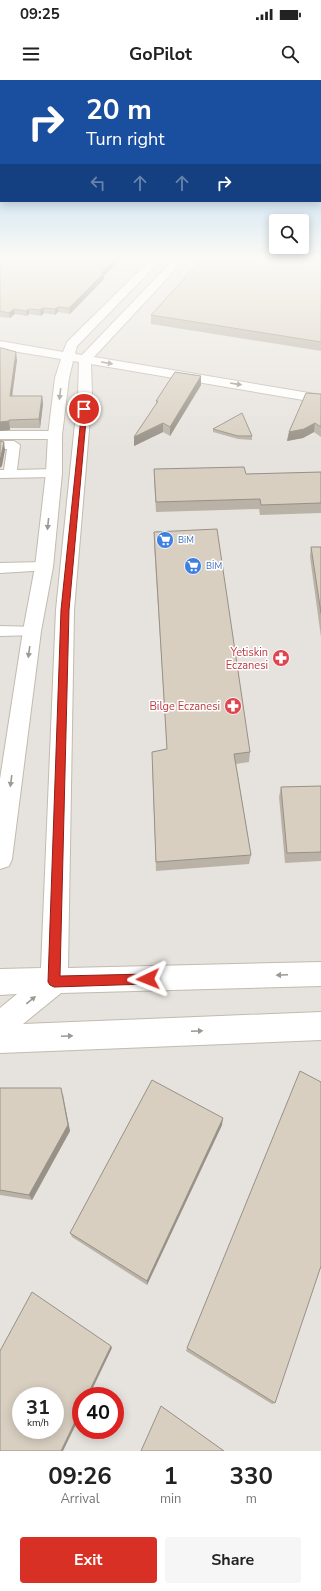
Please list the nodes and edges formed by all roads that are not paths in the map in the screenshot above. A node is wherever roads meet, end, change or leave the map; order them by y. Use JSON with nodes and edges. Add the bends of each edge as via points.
{"nodes":[{"id":1,"x":104,"y":322,"type":"edge"},
{"id":2,"x":112,"y":322,"type":"edge"},
{"id":3,"x":0,"y":333,"type":"edge"},
{"id":4,"x":0,"y":345,"type":"edge"},
{"id":5,"x":79,"y":352,"type":"junction"},
{"id":6,"x":196,"y":365,"type":"dead end"},
{"id":7,"x":321,"y":398,"type":"edge"},
{"id":8,"x":0,"y":435,"type":"edge"},
{"id":9,"x":55,"y":435,"type":"junction"},
{"id":10,"x":0,"y":445,"type":"edge"},
{"id":11,"x":54,"y":473,"type":"junction"},
{"id":12,"x":5,"y":474,"type":"edge"},
{"id":13,"x":44,"y":567,"type":"junction"},
{"id":14,"x":0,"y":568,"type":"edge"},
{"id":15,"x":32,"y":631,"type":"junction"},
{"id":16,"x":0,"y":632,"type":"edge"},
{"id":17,"x":0,"y":859,"type":"edge"},
{"id":18,"x":321,"y":974,"type":"edge"},
{"id":19,"x":0,"y":982,"type":"edge"},
{"id":20,"x":54,"y":982,"type":"junction"},
{"id":21,"x":0,"y":1025,"type":"edge"},
{"id":22,"x":321,"y":1026,"type":"edge"},
{"id":23,"x":0,"y":1039,"type":"edge"}],
"edges":[{"from":1,"to":5,"type":"street"},
{"from":2,"to":5,"type":"street"},
{"from":3,"to":5,"type":"street"},
{"from":4,"to":5,"type":"street"},
{"from":5,"to":6,"type":"street"},
{"from":5,"to":7,"type":"street","one_way":true},
{"from":5,"to":9,"type":"street","one_way":true,"via":[[62,378]]},
{"from":5,"to":20,"type":"street","via":[[85,394],[65,610]]},
{"from":8,"to":9,"type":"street"},
{"from":9,"to":11,"type":"street"},
{"from":10,"to":12,"type":"street","via":[[14,445]]},
{"from":11,"to":12,"type":"street"},
{"from":11,"to":13,"type":"street","one_way":true},
{"from":13,"to":14,"type":"street"},
{"from":13,"to":15,"type":"street"},
{"from":15,"to":16,"type":"street"},
{"from":15,"to":17,"type":"street","one_way":true},
{"from":18,"to":20,"type":"street","one_way":true},
{"from":19,"to":20,"type":"street"},
{"from":21,"to":20,"type":"street","one_way":true},
{"from":23,"to":22,"type":"street","one_way":true}]}
